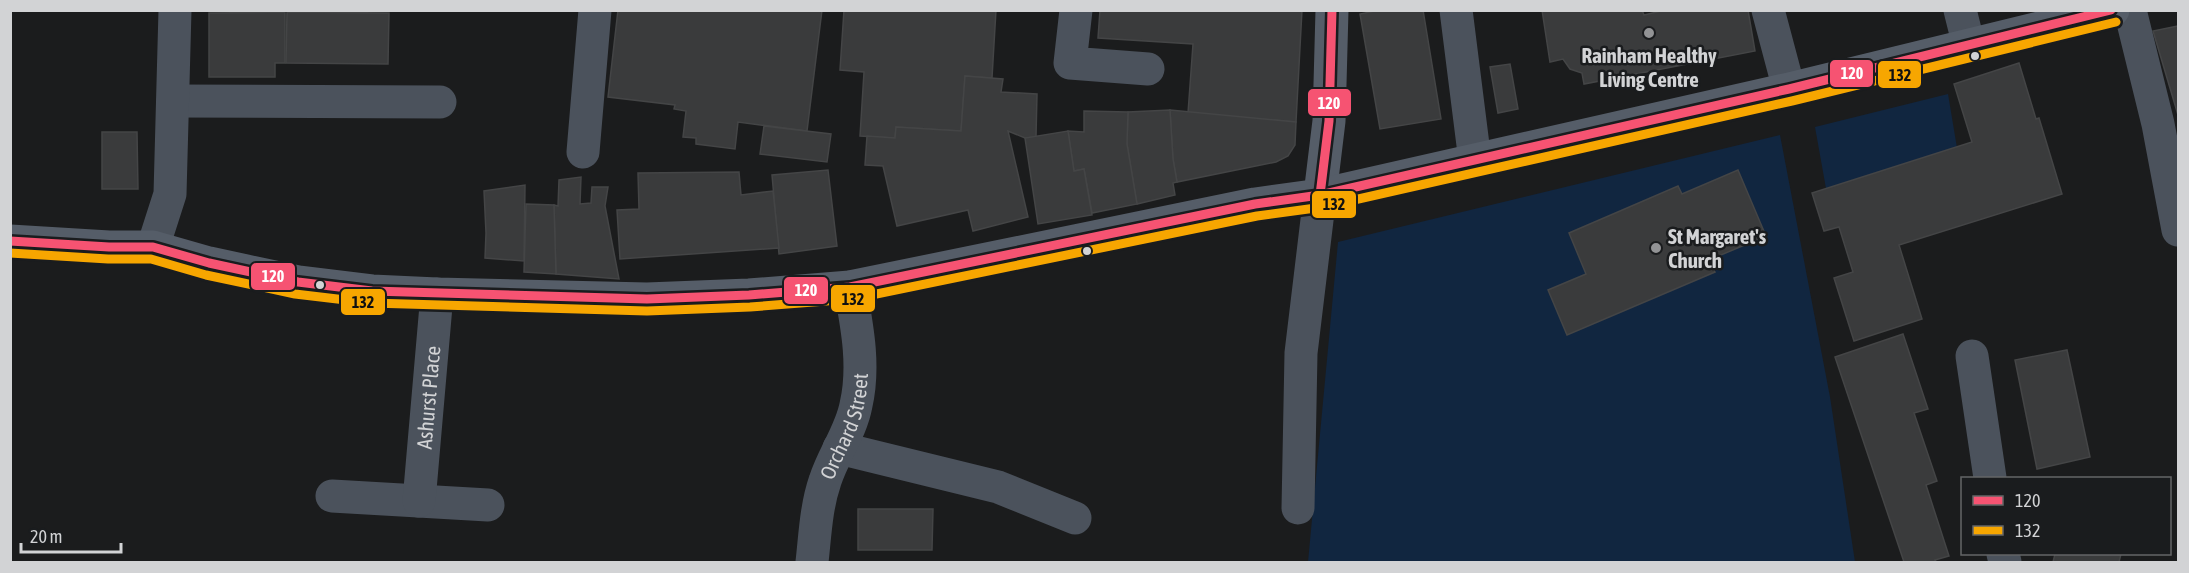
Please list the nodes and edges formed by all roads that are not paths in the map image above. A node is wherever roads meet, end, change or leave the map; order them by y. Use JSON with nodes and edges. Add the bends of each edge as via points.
{"nodes":[{"id":1,"x":175,"y":10,"type":"edge"},
{"id":2,"x":595,"y":10,"type":"edge"},
{"id":3,"x":1076,"y":10,"type":"edge"},
{"id":4,"x":1332,"y":10,"type":"edge"},
{"id":5,"x":1456,"y":10,"type":"edge"},
{"id":6,"x":1768,"y":10,"type":"edge"},
{"id":7,"x":1960,"y":10,"type":"edge"},
{"id":8,"x":2113,"y":10,"type":"edge"},
{"id":9,"x":2130,"y":10,"type":"edge"},
{"id":10,"x":1969,"y":46,"type":"junction"},
{"id":11,"x":1148,"y":69,"type":"dead end"},
{"id":12,"x":1789,"y":90,"type":"junction"},
{"id":13,"x":173,"y":101,"type":"junction"},
{"id":14,"x":440,"y":102,"type":"dead end"},
{"id":15,"x":583,"y":152,"type":"dead end"},
{"id":16,"x":1475,"y":160,"type":"junction"},
{"id":17,"x":1320,"y":195,"type":"junction"},
{"id":18,"x":2178,"y":230,"type":"edge"},
{"id":19,"x":10,"y":241,"type":"edge"},
{"id":20,"x":153,"y":247,"type":"junction"},
{"id":21,"x":850,"y":287,"type":"junction"},
{"id":22,"x":437,"y":294,"type":"junction"},
{"id":23,"x":1972,"y":356,"type":"dead end"},
{"id":24,"x":840,"y":448,"type":"junction"},
{"id":25,"x":1990,"y":477,"type":"edge"},
{"id":26,"x":332,"y":496,"type":"dead end"},
{"id":27,"x":419,"y":501,"type":"junction"},
{"id":28,"x":488,"y":505,"type":"dead end"},
{"id":29,"x":1298,"y":508,"type":"dead end"},
{"id":30,"x":1075,"y":518,"type":"dead end"},
{"id":31,"x":812,"y":562,"type":"edge"}],
"edges":[{"from":1,"to":13,"type":"street"},
{"from":2,"to":15,"type":"street"},
{"from":3,"to":11,"type":"street","via":[[1070,63]]},
{"from":4,"to":17,"type":"main road","via":[[1329,121]]},
{"from":5,"to":16,"type":"street"},
{"from":6,"to":12,"type":"street"},
{"from":7,"to":10,"type":"street"},
{"from":8,"to":10,"type":"main road"},
{"from":9,"to":18,"type":"street","via":[[2158,124]]},
{"from":10,"to":12,"type":"main road"},
{"from":12,"to":16,"type":"main road"},
{"from":13,"to":14,"type":"street"},
{"from":13,"to":20,"type":"street","via":[[170,194]]},
{"from":16,"to":17,"type":"main road"},
{"from":17,"to":21,"type":"main road","via":[[1255,204]]},
{"from":17,"to":29,"type":"street","via":[[1301,353]]},
{"from":19,"to":20,"type":"main road"},
{"from":20,"to":22,"type":"main road","via":[[298,282]]},
{"from":21,"to":22,"type":"main road","via":[[647,299]]},
{"from":21,"to":24,"type":"street","name":"Orchard Street","via":[[860,383],[856,407]]},
{"from":22,"to":27,"type":"street","name":"Ashurst Place"},
{"from":23,"to":25,"type":"street"},
{"from":24,"to":30,"type":"street","via":[[998,487]]},
{"from":24,"to":31,"type":"street","name":"Orchard Street","via":[[820,500]]},
{"from":26,"to":27,"type":"street"},
{"from":27,"to":28,"type":"street"}]}
